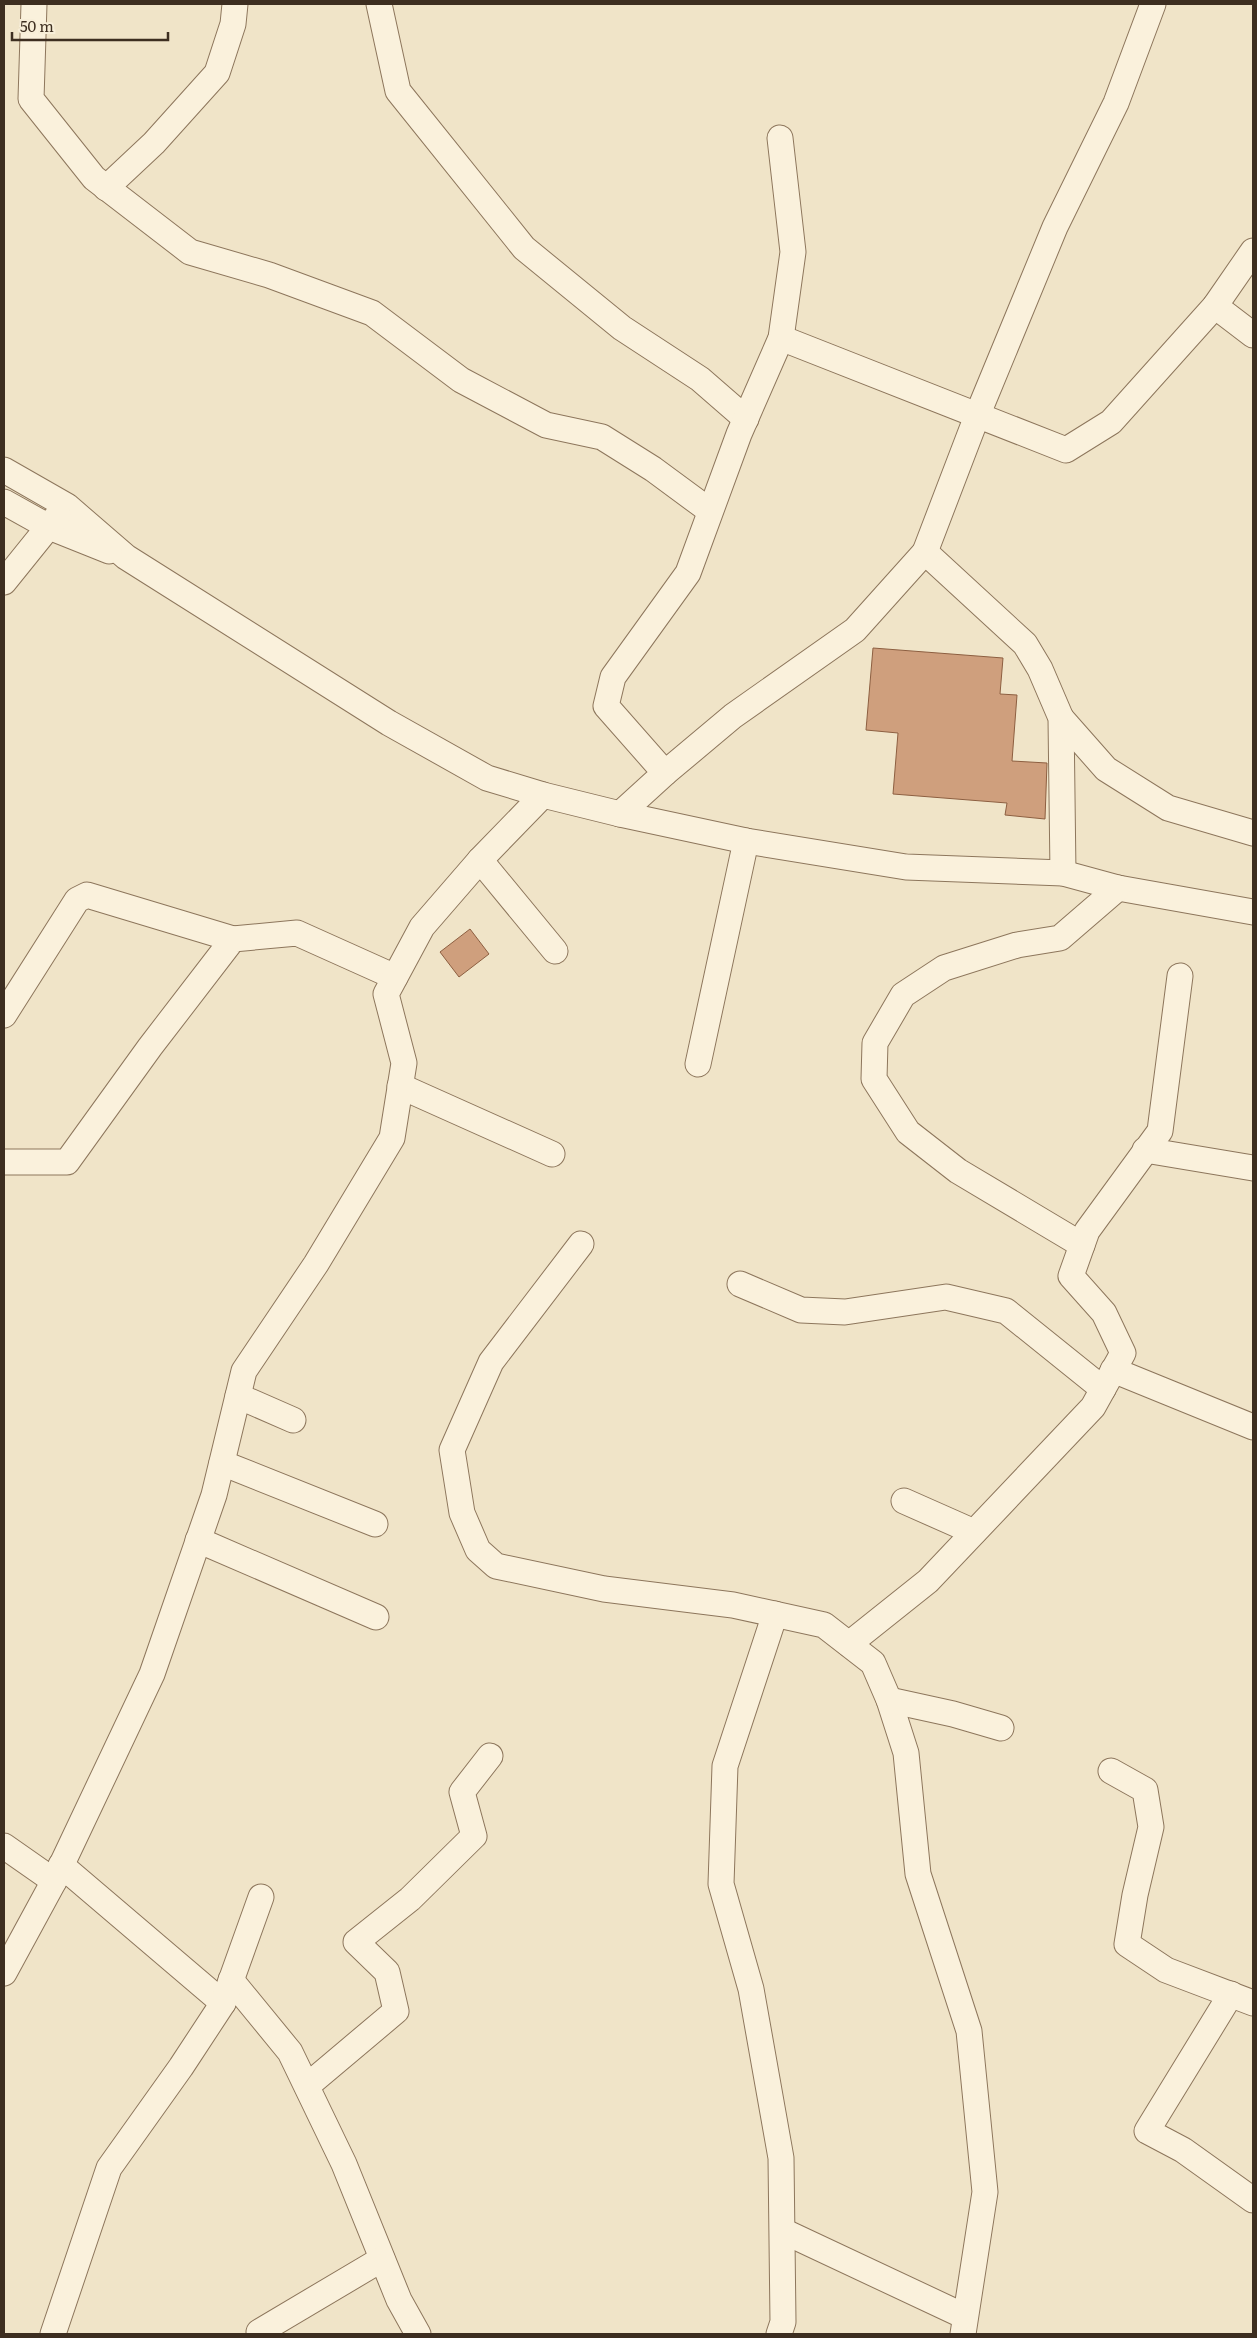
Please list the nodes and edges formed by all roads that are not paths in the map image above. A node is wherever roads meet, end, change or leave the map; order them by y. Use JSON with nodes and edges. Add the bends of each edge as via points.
{"nodes":[{"id":1,"x":34,"y":4,"type":"edge"},
{"id":2,"x":236,"y":4,"type":"edge"},
{"id":3,"x":379,"y":4,"type":"edge"},
{"id":4,"x":1153,"y":4,"type":"edge"},
{"id":5,"x":780,"y":138,"type":"dead end"},
{"id":6,"x":106,"y":188,"type":"junction"},
{"id":7,"x":1253,"y":251,"type":"edge"},
{"id":8,"x":1215,"y":306,"type":"junction"},
{"id":9,"x":1253,"y":335,"type":"edge"},
{"id":10,"x":781,"y":338,"type":"junction"},
{"id":11,"x":977,"y":416,"type":"junction"},
{"id":12,"x":746,"y":419,"type":"junction"},
{"id":13,"x":4,"y":470,"type":"edge"},
{"id":14,"x":4,"y":502,"type":"edge"},
{"id":15,"x":67,"y":506,"type":"junction"},
{"id":16,"x":710,"y":512,"type":"junction"},
{"id":17,"x":48,"y":527,"type":"junction"},
{"id":18,"x":924,"y":552,"type":"junction"},
{"id":19,"x":126,"y":557,"type":"junction"},
{"id":20,"x":4,"y":582,"type":"edge"},
{"id":21,"x":1061,"y":718,"type":"junction"},
{"id":22,"x":665,"y":773,"type":"junction"},
{"id":23,"x":543,"y":795,"type":"junction"},
{"id":24,"x":620,"y":814,"type":"junction"},
{"id":25,"x":1253,"y":833,"type":"edge"},
{"id":26,"x":746,"y":841,"type":"junction"},
{"id":27,"x":480,"y":860,"type":"junction"},
{"id":28,"x":1063,"y":874,"type":"junction"},
{"id":29,"x":1118,"y":888,"type":"junction"},
{"id":30,"x":1253,"y":912,"type":"edge"},
{"id":31,"x":233,"y":939,"type":"junction"},
{"id":32,"x":555,"y":951,"type":"dead end"},
{"id":33,"x":1180,"y":976,"type":"dead end"},
{"id":34,"x":395,"y":977,"type":"junction"},
{"id":35,"x":4,"y":1015,"type":"edge"},
{"id":36,"x":698,"y":1064,"type":"dead end"},
{"id":37,"x":400,"y":1086,"type":"junction"},
{"id":38,"x":1145,"y":1150,"type":"junction"},
{"id":39,"x":552,"y":1154,"type":"dead end"},
{"id":40,"x":4,"y":1162,"type":"edge"},
{"id":41,"x":1253,"y":1168,"type":"edge"},
{"id":42,"x":582,"y":1244,"type":"dead end"},
{"id":43,"x":1082,"y":1245,"type":"junction"},
{"id":44,"x":740,"y":1284,"type":"dead end"},
{"id":45,"x":1108,"y":1380,"type":"junction"},
{"id":46,"x":238,"y":1396,"type":"junction"},
{"id":47,"x":293,"y":1420,"type":"dead end"},
{"id":48,"x":1252,"y":1424,"type":"edge"},
{"id":49,"x":222,"y":1463,"type":"junction"},
{"id":50,"x":904,"y":1501,"type":"dead end"},
{"id":51,"x":375,"y":1524,"type":"dead end"},
{"id":52,"x":974,"y":1532,"type":"junction"},
{"id":53,"x":198,"y":1540,"type":"junction"},
{"id":54,"x":775,"y":1614,"type":"junction"},
{"id":55,"x":376,"y":1617,"type":"dead end"},
{"id":56,"x":849,"y":1644,"type":"junction"},
{"id":57,"x":889,"y":1700,"type":"junction"},
{"id":58,"x":1001,"y":1728,"type":"dead end"},
{"id":59,"x":490,"y":1756,"type":"dead end"},
{"id":60,"x":1111,"y":1771,"type":"dead end"},
{"id":61,"x":4,"y":1846,"type":"edge"},
{"id":62,"x":58,"y":1873,"type":"junction"},
{"id":63,"x":261,"y":1897,"type":"dead end"},
{"id":64,"x":4,"y":1973,"type":"edge"},
{"id":65,"x":227,"y":1992,"type":"junction"},
{"id":66,"x":1242,"y":1999,"type":"edge"},
{"id":67,"x":307,"y":2086,"type":"junction"},
{"id":68,"x":1253,"y":2200,"type":"edge"},
{"id":69,"x":783,"y":2231,"type":"junction"},
{"id":70,"x":382,"y":2258,"type":"junction"},
{"id":71,"x":963,"y":2325,"type":"edge"},
{"id":72,"x":259,"y":2332,"type":"dead end"},
{"id":73,"x":53,"y":2334,"type":"edge"},
{"id":74,"x":418,"y":2334,"type":"edge"},
{"id":75,"x":778,"y":2334,"type":"edge"}],
"edges":[{"from":1,"to":6,"type":"street","via":[[31,99],[94,178]]},
{"from":2,"to":6,"type":"street","via":[[217,73],[154,143]]},
{"from":3,"to":12,"type":"street","via":[[398,91],[524,248],[622,328],[700,379]]},
{"from":4,"to":11,"type":"street","via":[[1116,103],[1055,227]]},
{"from":5,"to":10,"type":"street","via":[[793,252]]},
{"from":6,"to":16,"type":"street","via":[[190,252],[269,275],[372,313],[461,380],[546,425],[602,437],[653,469]]},
{"from":7,"to":8,"type":"street"},
{"from":8,"to":9,"type":"street"},
{"from":8,"to":11,"type":"street","via":[[1111,422],[1066,450]]},
{"from":10,"to":11,"type":"street"},
{"from":10,"to":12,"type":"street"},
{"from":11,"to":18,"type":"street"},
{"from":12,"to":16,"type":"street"},
{"from":13,"to":15,"type":"street"},
{"from":14,"to":17,"type":"street"},
{"from":15,"to":17,"type":"street"},
{"from":15,"to":19,"type":"street"},
{"from":16,"to":22,"type":"street","via":[[688,573],[613,677],[606,706]]},
{"from":17,"to":19,"type":"street"},
{"from":17,"to":20,"type":"street"},
{"from":18,"to":21,"type":"street","via":[[1025,644],[1040,669]]},
{"from":18,"to":22,"type":"street","via":[[855,630],[733,716]]},
{"from":19,"to":23,"type":"street","via":[[389,723],[487,778]]},
{"from":21,"to":25,"type":"street","via":[[1106,769],[1168,808]]},
{"from":21,"to":28,"type":"street"},
{"from":22,"to":24,"type":"street"},
{"from":23,"to":24,"type":"street"},
{"from":23,"to":27,"type":"street"},
{"from":24,"to":26,"type":"street"},
{"from":26,"to":28,"type":"street","via":[[906,867]]},
{"from":26,"to":36,"type":"street"},
{"from":27,"to":32,"type":"street"},
{"from":27,"to":34,"type":"street","via":[[422,927]]},
{"from":28,"to":29,"type":"street"},
{"from":29,"to":30,"type":"street"},
{"from":29,"to":43,"type":"street","via":[[1060,938],[1018,945],[944,968],[902,995],[875,1043],[874,1079],[908,1132],[958,1171]]},
{"from":31,"to":34,"type":"street","via":[[297,933]]},
{"from":31,"to":35,"type":"street","via":[[87,896],[77,900]]},
{"from":31,"to":40,"type":"street","via":[[67,1162]]},
{"from":33,"to":38,"type":"street","via":[[1160,1131]]},
{"from":34,"to":37,"type":"street","via":[[386,994],[404,1063]]},
{"from":37,"to":39,"type":"street"},
{"from":37,"to":46,"type":"street","via":[[392,1138],[316,1264],[244,1370]]},
{"from":38,"to":41,"type":"street"},
{"from":38,"to":43,"type":"street","via":[[1087,1231]]},
{"from":42,"to":54,"type":"street","via":[[491,1362],[452,1450],[462,1513],[478,1550],[496,1566],[604,1589],[733,1605]]},
{"from":43,"to":45,"type":"street","via":[[1071,1276],[1104,1313],[1123,1353]]},
{"from":44,"to":45,"type":"street","via":[[801,1310],[844,1312],[946,1297],[1006,1311]]},
{"from":45,"to":48,"type":"street"},
{"from":45,"to":52,"type":"street","via":[[1093,1407]]},
{"from":46,"to":47,"type":"street"},
{"from":46,"to":49,"type":"street"},
{"from":49,"to":51,"type":"street"},
{"from":49,"to":53,"type":"street"},
{"from":50,"to":52,"type":"street"},
{"from":52,"to":56,"type":"street","via":[[928,1581]]},
{"from":53,"to":55,"type":"street"},
{"from":53,"to":62,"type":"street","via":[[152,1674]]},
{"from":54,"to":56,"type":"street","via":[[824,1625]]},
{"from":54,"to":69,"type":"street","via":[[725,1766],[721,1884],[750,1989],[782,2158]]},
{"from":56,"to":57,"type":"street","via":[[873,1663]]},
{"from":57,"to":58,"type":"street"},
{"from":57,"to":71,"type":"street","via":[[906,1753],[918,1874],[969,2031],[985,2192]]},
{"from":59,"to":67,"type":"street","via":[[462,1792],[474,1836],[410,1899],[356,1942],[386,1972],[396,2011]]},
{"from":60,"to":66,"type":"street","via":[[1145,1790],[1151,1827],[1127,1944],[1166,1970]]},
{"from":61,"to":62,"type":"street"},
{"from":62,"to":64,"type":"street"},
{"from":62,"to":65,"type":"street"},
{"from":63,"to":65,"type":"street"},
{"from":65,"to":67,"type":"street","via":[[290,2052]]},
{"from":65,"to":73,"type":"street","via":[[181,2068],[109,2168]]},
{"from":66,"to":68,"type":"street","via":[[1147,2131],[1183,2150]]},
{"from":67,"to":70,"type":"street","via":[[344,2164]]},
{"from":69,"to":71,"type":"street"},
{"from":69,"to":75,"type":"street","via":[[783,2322]]},
{"from":70,"to":72,"type":"street"},
{"from":70,"to":74,"type":"street","via":[[399,2300]]}]}
